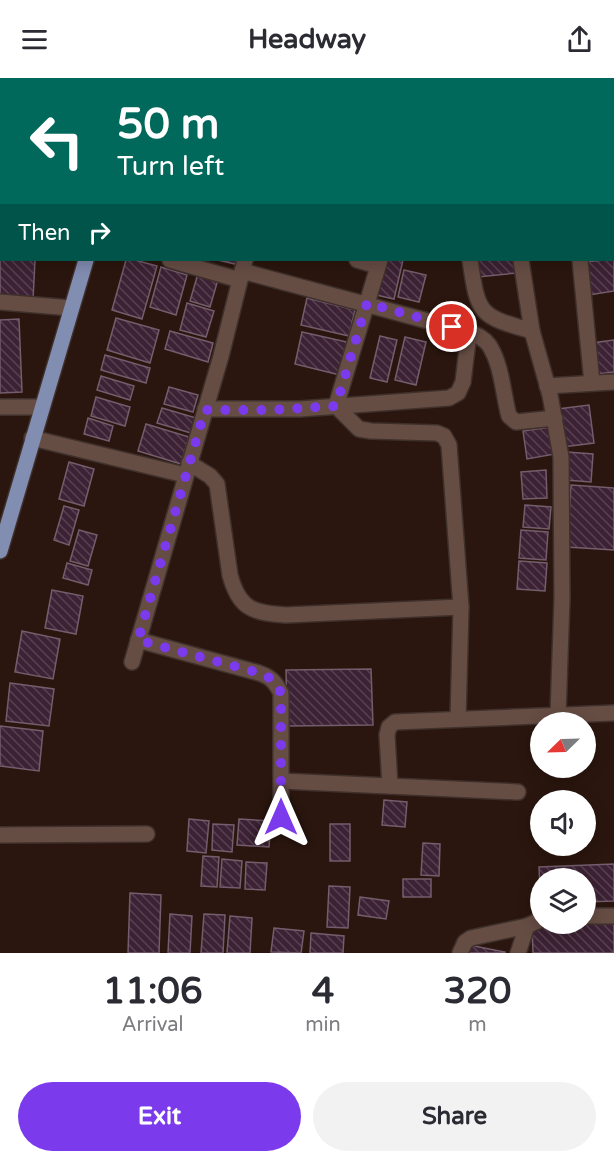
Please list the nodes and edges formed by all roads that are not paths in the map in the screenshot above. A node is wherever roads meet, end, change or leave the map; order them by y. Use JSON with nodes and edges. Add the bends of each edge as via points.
{"nodes":[{"id":1,"x":86,"y":261,"type":"edge"},
{"id":2,"x":177,"y":261,"type":"edge"},
{"id":3,"x":470,"y":261,"type":"edge"},
{"id":4,"x":521,"y":261,"type":"edge"},
{"id":5,"x":580,"y":261,"type":"edge"},
{"id":6,"x":379,"y":263,"type":"edge"},
{"id":7,"x":242,"y":270,"type":"edge"},
{"id":8,"x":0,"y":302,"type":"edge"},
{"id":9,"x":367,"y":303,"type":"junction"},
{"id":10,"x":72,"y":309,"type":"junction"},
{"id":11,"x":532,"y":331,"type":"junction"},
{"id":12,"x":469,"y":332,"type":"junction"},
{"id":13,"x":614,"y":382,"type":"edge"},
{"id":14,"x":592,"y":384,"type":"junction"},
{"id":15,"x":548,"y":386,"type":"junction"},
{"id":16,"x":336,"y":406,"type":"junction"},
{"id":17,"x":0,"y":407,"type":"edge"},
{"id":18,"x":41,"y":407,"type":"junction"},
{"id":19,"x":205,"y":410,"type":"junction"},
{"id":20,"x":555,"y":418,"type":"junction"},
{"id":21,"x":32,"y":438,"type":"junction"},
{"id":22,"x":187,"y":469,"type":"junction"},
{"id":23,"x":0,"y":547,"type":"edge"},
{"id":24,"x":461,"y":607,"type":"junction"},
{"id":25,"x":138,"y":640,"type":"junction"},
{"id":26,"x":132,"y":662,"type":"dead end"},
{"id":27,"x":558,"y":712,"type":"edge"},
{"id":28,"x":614,"y":713,"type":"edge"},
{"id":29,"x":596,"y":714,"type":"edge"},
{"id":30,"x":530,"y":716,"type":"edge"},
{"id":31,"x":458,"y":718,"type":"junction"},
{"id":32,"x":281,"y":782,"type":"junction"},
{"id":33,"x":390,"y":786,"type":"junction"},
{"id":34,"x":518,"y":792,"type":"dead end"},
{"id":35,"x":281,"y":817,"type":"dead end"},
{"id":36,"x":147,"y":834,"type":"dead end"},
{"id":37,"x":0,"y":835,"type":"edge"},
{"id":38,"x":596,"y":916,"type":"edge"},
{"id":39,"x":614,"y":916,"type":"edge"},
{"id":40,"x":530,"y":924,"type":"edge"},
{"id":41,"x":530,"y":930,"type":"edge"},
{"id":42,"x":460,"y":953,"type":"edge"},
{"id":43,"x":518,"y":953,"type":"edge"}],
"edges":[{"from":1,"to":10,"type":"main road"},
{"from":2,"to":7,"type":"street"},
{"from":3,"to":11,"type":"street","via":[[478,301],[485,315]]},
{"from":4,"to":11,"type":"street"},
{"from":5,"to":14,"type":"street"},
{"from":6,"to":9,"type":"street"},
{"from":7,"to":9,"type":"street"},
{"from":7,"to":19,"type":"street"},
{"from":8,"to":10,"type":"street"},
{"from":9,"to":12,"type":"street"},
{"from":9,"to":16,"type":"street"},
{"from":10,"to":18,"type":"main road"},
{"from":11,"to":15,"type":"street"},
{"from":12,"to":16,"type":"street","via":[[458,393],[439,399]]},
{"from":12,"to":20,"type":"street","via":[[489,344],[509,416],[516,422]]},
{"from":13,"to":14,"type":"street"},
{"from":14,"to":15,"type":"street"},
{"from":15,"to":20,"type":"street"},
{"from":16,"to":19,"type":"street"},
{"from":16,"to":24,"type":"street","via":[[359,429],[444,436],[451,456]]},
{"from":17,"to":18,"type":"street"},
{"from":18,"to":21,"type":"main road"},
{"from":19,"to":22,"type":"street"},
{"from":20,"to":27,"type":"street","via":[[563,517]]},
{"from":21,"to":22,"type":"street"},
{"from":21,"to":23,"type":"main road"},
{"from":22,"to":24,"type":"street","via":[[210,476],[217,484],[230,575],[240,600],[251,610],[286,615]]},
{"from":22,"to":25,"type":"street"},
{"from":24,"to":31,"type":"street"},
{"from":25,"to":26,"type":"street"},
{"from":25,"to":32,"type":"street","via":[[270,676],[281,693]]},
{"from":28,"to":29,"type":"street"},
{"from":30,"to":31,"type":"street"},
{"from":31,"to":33,"type":"street","via":[[395,722],[389,728]]},
{"from":32,"to":33,"type":"street"},
{"from":32,"to":35,"type":"street"},
{"from":33,"to":34,"type":"street"},
{"from":36,"to":37,"type":"street"},
{"from":38,"to":39,"type":"street"},
{"from":40,"to":42,"type":"street","via":[[471,938]]},
{"from":41,"to":43,"type":"street"}]}
